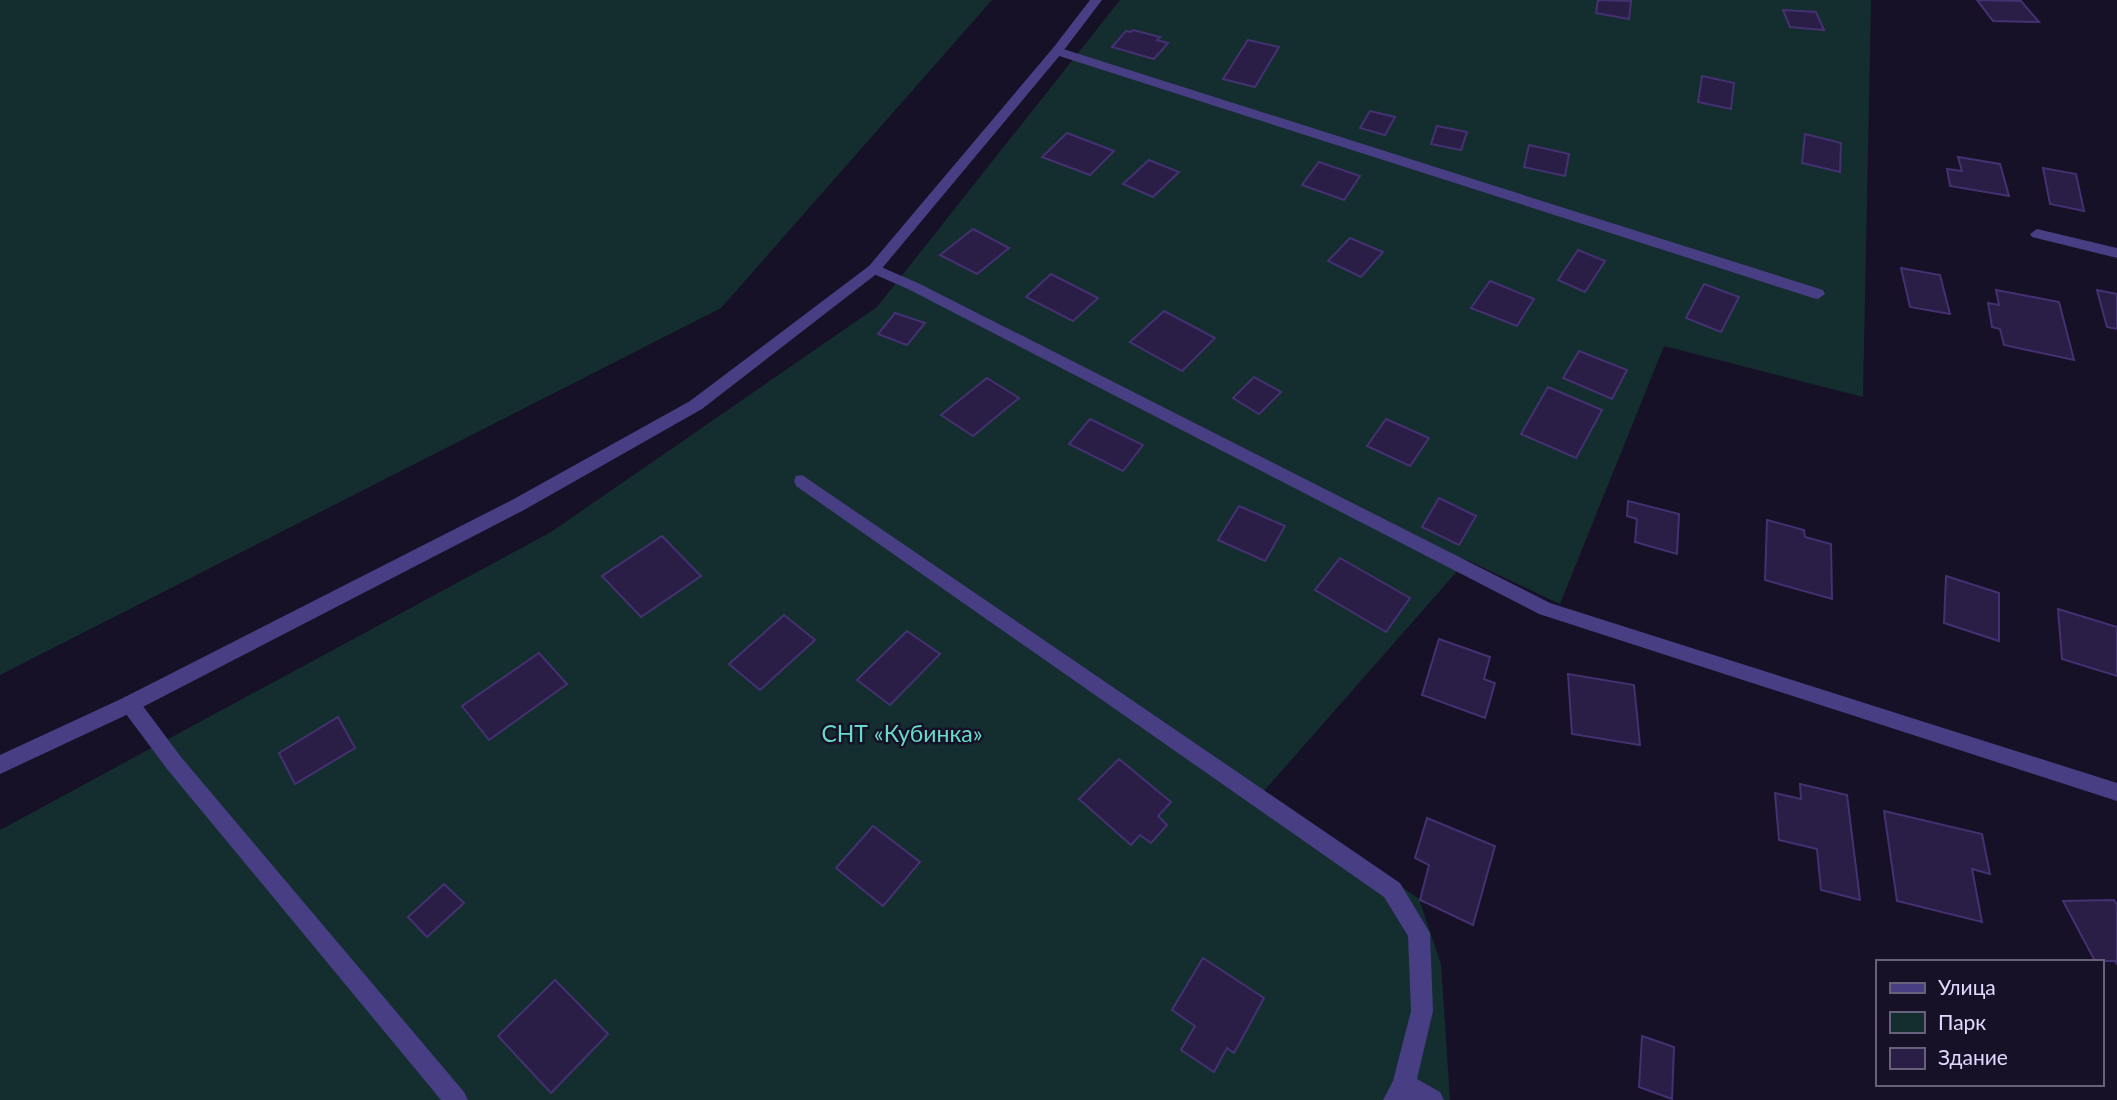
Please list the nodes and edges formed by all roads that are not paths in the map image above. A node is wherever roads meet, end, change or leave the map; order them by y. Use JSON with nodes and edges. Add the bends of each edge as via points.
{"nodes":[{"id":1,"x":1096,"y":0,"type":"edge"},
{"id":2,"x":1057,"y":51,"type":"junction"},
{"id":3,"x":2038,"y":234,"type":"dead end"},
{"id":4,"x":2117,"y":253,"type":"edge"},
{"id":5,"x":874,"y":270,"type":"junction"},
{"id":6,"x":1818,"y":294,"type":"dead end"},
{"id":7,"x":802,"y":481,"type":"dead end"},
{"id":8,"x":130,"y":704,"type":"junction"},
{"id":9,"x":0,"y":765,"type":"edge"},
{"id":10,"x":2117,"y":792,"type":"edge"},
{"id":11,"x":1399,"y":1093,"type":"edge"},
{"id":12,"x":456,"y":1100,"type":"edge"},
{"id":13,"x":1432,"y":1100,"type":"edge"}],
"edges":[{"from":1,"to":2,"type":"street"},
{"from":2,"to":5,"type":"street"},
{"from":2,"to":6,"type":"street"},
{"from":3,"to":4,"type":"street"},
{"from":5,"to":8,"type":"street","via":[[696,405],[518,505]]},
{"from":5,"to":10,"type":"street","via":[[1545,609]]},
{"from":7,"to":11,"type":"street","via":[[1392,890],[1419,933],[1422,1012]]},
{"from":8,"to":9,"type":"street"},
{"from":8,"to":12,"type":"street","via":[[174,763]]},
{"from":11,"to":13,"type":"street"}]}
